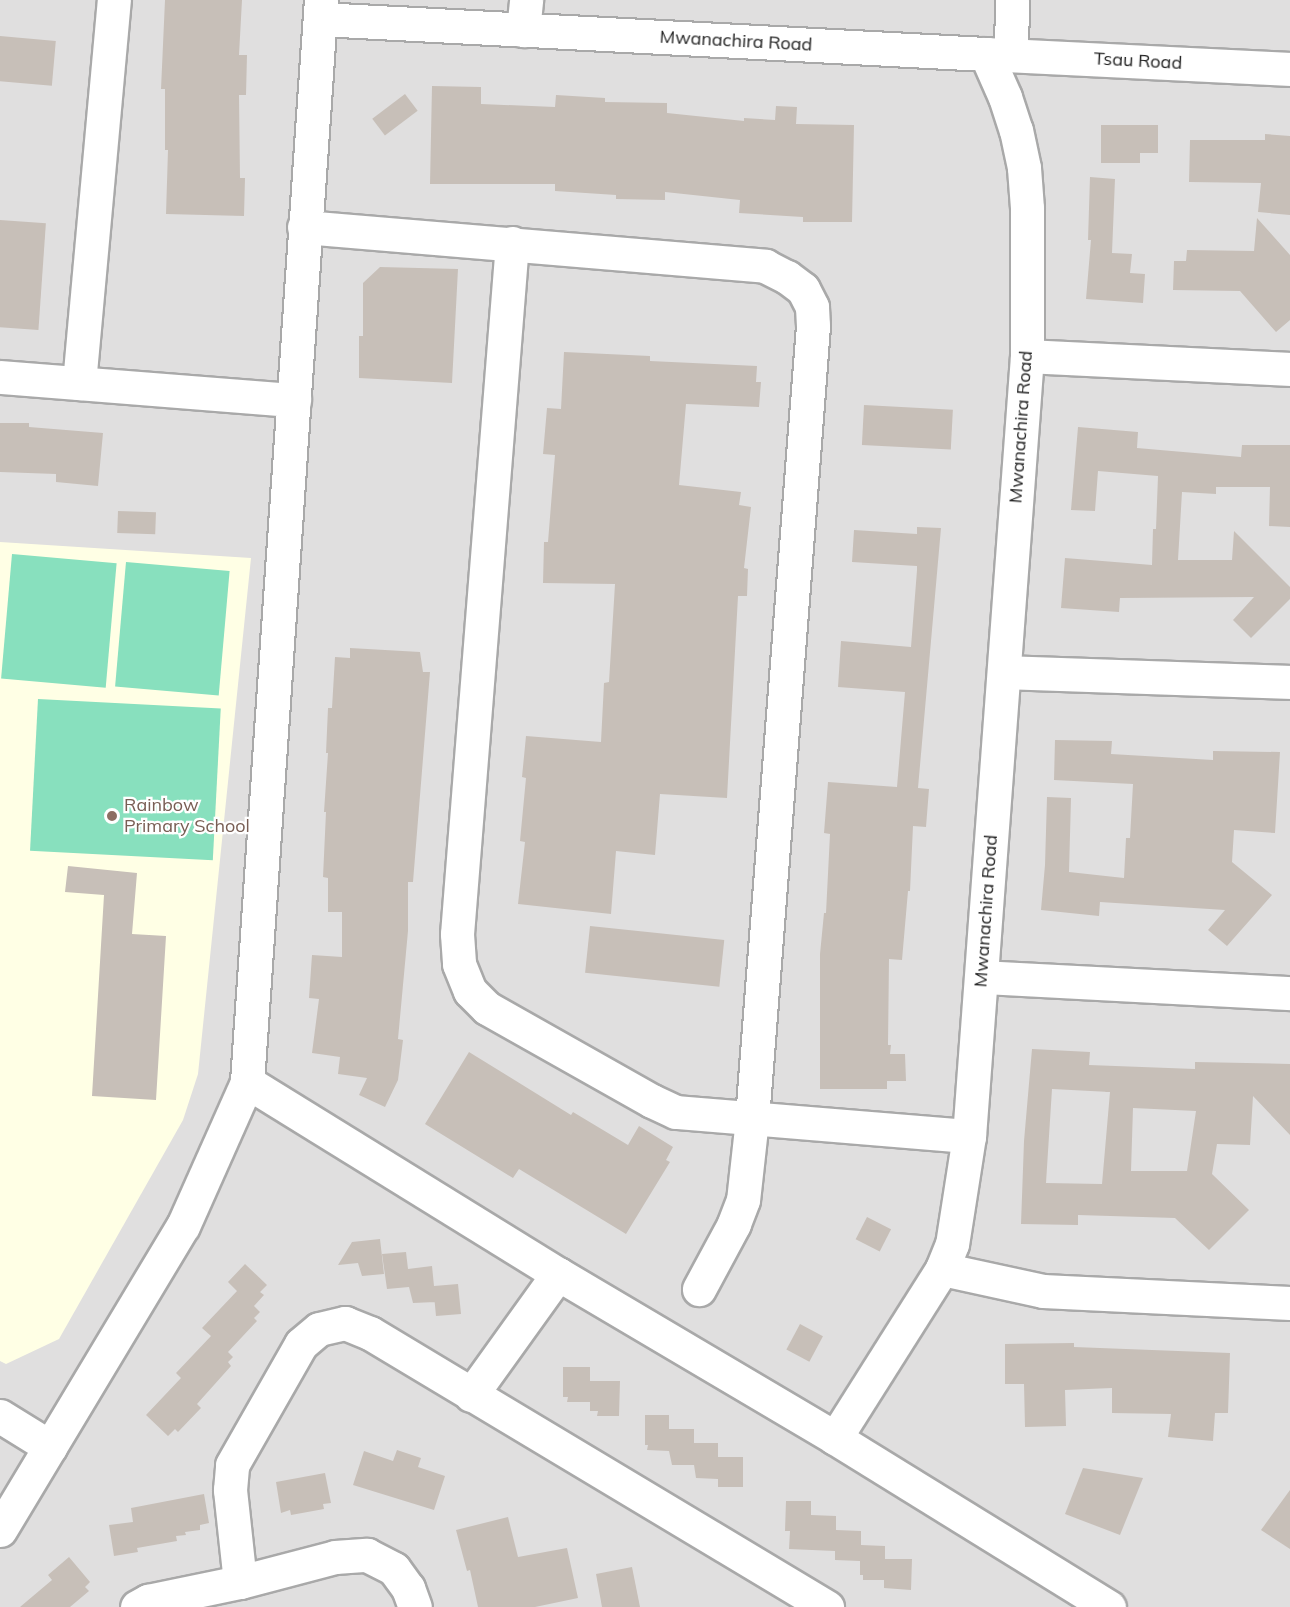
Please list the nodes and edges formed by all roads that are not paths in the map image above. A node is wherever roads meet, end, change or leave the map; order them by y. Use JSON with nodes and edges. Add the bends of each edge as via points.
{"nodes":[{"id":1,"x":114,"y":0,"type":"edge"},
{"id":2,"x":1012,"y":0,"type":"edge"},
{"id":3,"x":320,"y":9,"type":"edge"},
{"id":4,"x":525,"y":15,"type":"edge"},
{"id":5,"x":998,"y":54,"type":"junction"},
{"id":6,"x":1290,"y":69,"type":"edge"},
{"id":7,"x":304,"y":227,"type":"junction"},
{"id":8,"x":512,"y":243,"type":"junction"},
{"id":9,"x":1027,"y":356,"type":"junction"},
{"id":10,"x":1290,"y":369,"type":"edge"},
{"id":11,"x":0,"y":377,"type":"edge"},
{"id":12,"x":79,"y":383,"type":"junction"},
{"id":13,"x":294,"y":400,"type":"junction"},
{"id":14,"x":1004,"y":672,"type":"junction"},
{"id":15,"x":1290,"y":682,"type":"edge"},
{"id":16,"x":981,"y":977,"type":"junction"},
{"id":17,"x":1290,"y":993,"type":"edge"},
{"id":18,"x":247,"y":1082,"type":"junction"},
{"id":19,"x":752,"y":1119,"type":"junction"},
{"id":20,"x":969,"y":1136,"type":"junction"},
{"id":21,"x":942,"y":1269,"type":"junction"},
{"id":22,"x":558,"y":1274,"type":"junction"},
{"id":23,"x":699,"y":1289,"type":"dead end"},
{"id":24,"x":1290,"y":1303,"type":"edge"},
{"id":25,"x":471,"y":1395,"type":"junction"},
{"id":26,"x":0,"y":1416,"type":"edge"},
{"id":27,"x":835,"y":1438,"type":"junction"},
{"id":28,"x":50,"y":1447,"type":"junction"},
{"id":29,"x":0,"y":1530,"type":"edge"},
{"id":30,"x":240,"y":1582,"type":"junction"},
{"id":31,"x":137,"y":1607,"type":"edge"},
{"id":32,"x":415,"y":1607,"type":"edge"},
{"id":33,"x":827,"y":1607,"type":"edge"},
{"id":34,"x":1109,"y":1607,"type":"edge"}],
"edges":[{"from":1,"to":12,"type":"street"},
{"from":2,"to":5,"type":"street"},
{"from":3,"to":4,"type":"street","name":"Mwanachira Road"},
{"from":3,"to":7,"type":"street"},
{"from":4,"to":5,"type":"street","name":"Mwanachira Road"},
{"from":5,"to":6,"type":"street","name":"Tsau Road"},
{"from":5,"to":9,"type":"street","name":"Mwanachira Road","via":[[1024,168]]},
{"from":7,"to":8,"type":"street"},
{"from":7,"to":13,"type":"street"},
{"from":8,"to":19,"type":"street","via":[[457,934],[459,964],[470,991],[487,1008],[652,1101],[676,1112]]},
{"from":8,"to":19,"type":"street","via":[[765,266],[803,289],[812,307]]},
{"from":9,"to":10,"type":"street"},
{"from":9,"to":14,"type":"street","name":"Mwanachira Road"},
{"from":11,"to":12,"type":"street"},
{"from":12,"to":13,"type":"street"},
{"from":13,"to":18,"type":"street"},
{"from":14,"to":15,"type":"street"},
{"from":14,"to":16,"type":"street","name":"Mwanachira Road"},
{"from":16,"to":17,"type":"street"},
{"from":16,"to":20,"type":"street","name":"Mwanachira Road"},
{"from":18,"to":22,"type":"street"},
{"from":18,"to":28,"type":"street","via":[[183,1226]]},
{"from":19,"to":20,"type":"street"},
{"from":19,"to":23,"type":"street","via":[[743,1200]]},
{"from":20,"to":21,"type":"street","name":"Mwanachira Road","via":[[952,1244]]},
{"from":21,"to":24,"type":"street","via":[[1043,1292]]},
{"from":21,"to":27,"type":"street","name":"Mwanachira Road"},
{"from":22,"to":25,"type":"street"},
{"from":22,"to":27,"type":"street"},
{"from":25,"to":30,"type":"street","via":[[370,1333],[345,1323],[319,1329],[301,1344],[232,1465],[230,1490]]},
{"from":25,"to":33,"type":"street"},
{"from":26,"to":28,"type":"street"},
{"from":27,"to":34,"type":"street"},
{"from":28,"to":29,"type":"street"},
{"from":30,"to":31,"type":"street","via":[[148,1601]]},
{"from":30,"to":32,"type":"street","via":[[335,1557],[367,1555],[394,1569],[408,1588]]}]}
